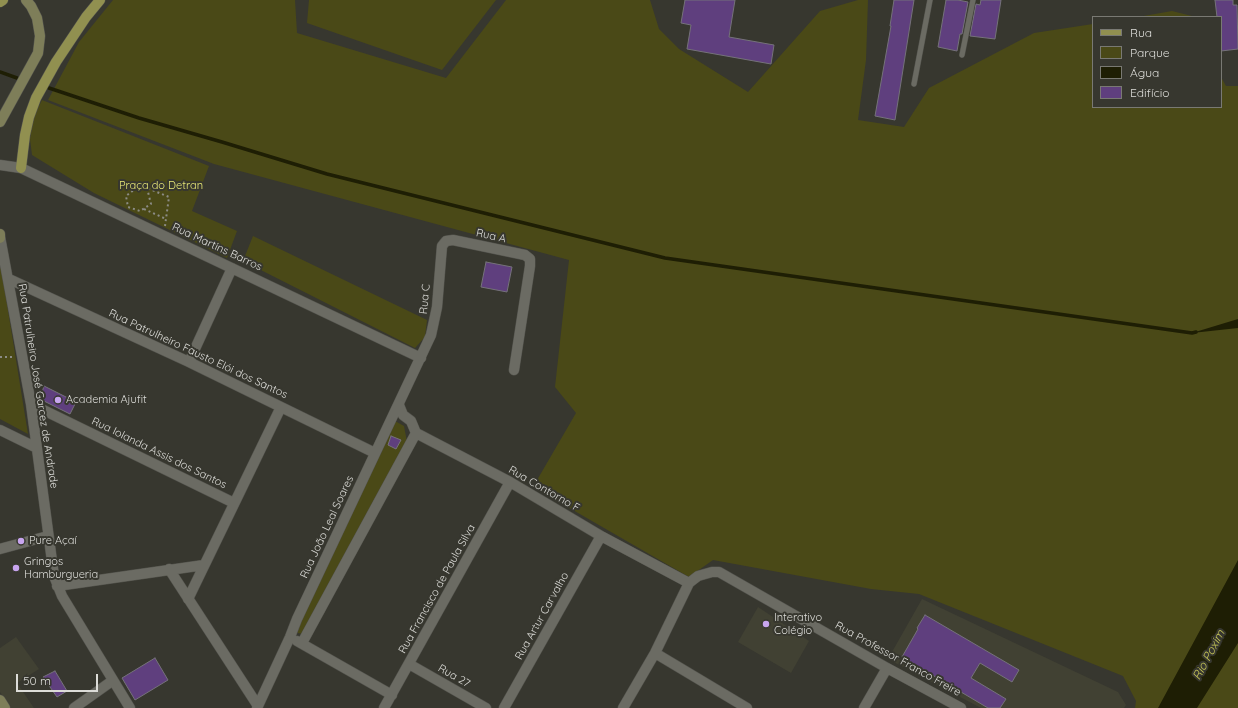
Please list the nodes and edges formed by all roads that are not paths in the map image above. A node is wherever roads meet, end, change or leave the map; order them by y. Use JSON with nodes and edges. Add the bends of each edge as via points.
{"nodes":[{"id":1,"x":2,"y":0,"type":"edge"},
{"id":2,"x":26,"y":0,"type":"edge"},
{"id":3,"x":100,"y":0,"type":"edge"},
{"id":4,"x":930,"y":0,"type":"edge"},
{"id":5,"x":973,"y":0,"type":"edge"},
{"id":6,"x":0,"y":2,"type":"edge"},
{"id":7,"x":962,"y":55,"type":"dead end"},
{"id":8,"x":914,"y":84,"type":"dead end"},
{"id":9,"x":0,"y":122,"type":"edge"},
{"id":10,"x":0,"y":165,"type":"edge"},
{"id":11,"x":21,"y":168,"type":"junction"},
{"id":12,"x":0,"y":236,"type":"edge"},
{"id":13,"x":446,"y":241,"type":"joint"},
{"id":14,"x":232,"y":268,"type":"junction"},
{"id":15,"x":9,"y":279,"type":"junction"},
{"id":16,"x":421,"y":358,"type":"junction"},
{"id":17,"x":190,"y":362,"type":"junction"},
{"id":18,"x":514,"y":370,"type":"dead end"},
{"id":19,"x":31,"y":404,"type":"junction"},
{"id":20,"x":399,"y":405,"type":"junction"},
{"id":21,"x":281,"y":407,"type":"junction"},
{"id":22,"x":0,"y":430,"type":"edge"},
{"id":23,"x":416,"y":433,"type":"junction"},
{"id":24,"x":37,"y":448,"type":"junction"},
{"id":25,"x":375,"y":453,"type":"junction"},
{"id":26,"x":510,"y":482,"type":"junction"},
{"id":27,"x":234,"y":503,"type":"junction"},
{"id":28,"x":48,"y":536,"type":"junction"},
{"id":29,"x":601,"y":536,"type":"junction"},
{"id":30,"x":0,"y":549,"type":"edge"},
{"id":31,"x":204,"y":565,"type":"junction"},
{"id":32,"x":169,"y":569,"type":"junction"},
{"id":33,"x":689,"y":583,"type":"junction"},
{"id":34,"x":57,"y":586,"type":"junction"},
{"id":35,"x":188,"y":599,"type":"junction"},
{"id":36,"x":290,"y":637,"type":"junction"},
{"id":37,"x":302,"y":643,"type":"junction"},
{"id":38,"x":654,"y":653,"type":"junction"},
{"id":39,"x":409,"y":664,"type":"junction"},
{"id":40,"x":887,"y":668,"type":"junction"},
{"id":41,"x":112,"y":681,"type":"junction"},
{"id":42,"x":392,"y":695,"type":"junction"},
{"id":43,"x":0,"y":700,"type":"edge"},
{"id":44,"x":257,"y":707,"type":"edge"},
{"id":45,"x":742,"y":707,"type":"edge"},
{"id":46,"x":5,"y":708,"type":"edge"},
{"id":47,"x":74,"y":708,"type":"edge"},
{"id":48,"x":130,"y":708,"type":"edge"},
{"id":49,"x":384,"y":708,"type":"edge"},
{"id":50,"x":486,"y":708,"type":"edge"},
{"id":51,"x":504,"y":708,"type":"edge"},
{"id":52,"x":624,"y":708,"type":"edge"},
{"id":53,"x":864,"y":708,"type":"edge"},
{"id":54,"x":961,"y":708,"type":"edge"}],
"edges":[{"from":1,"to":6,"type":"main road"},
{"from":2,"to":9,"type":"street","via":[[37,18],[40,36],[38,53]]},
{"from":3,"to":11,"type":"main road","via":[[56,62],[36,98],[25,135]]},
{"from":4,"to":8,"type":"lane"},
{"from":5,"to":7,"type":"lane"},
{"from":10,"to":11,"type":"street","name":"Rua Martins Barros"},
{"from":11,"to":14,"type":"street","name":"Rua Martins Barros"},
{"from":12,"to":15,"type":"street","name":"Rua Patrulheiro José Garcez de Andrade"},
{"from":13,"to":16,"type":"street","name":"Rua C","via":[[442,246],[435,322]]},
{"from":13,"to":18,"type":"street","name":"Rua A","via":[[453,240],[525,255],[530,259]]},
{"from":14,"to":16,"type":"street","name":"Rua Martins Barros"},
{"from":14,"to":17,"type":"street"},
{"from":15,"to":17,"type":"street","name":"Rua Patrulheiro Fausto Elói dos Santos"},
{"from":15,"to":19,"type":"street","name":"Rua Patrulheiro José Garcez de Andrade"},
{"from":16,"to":20,"type":"street","name":"Rua João Leal Soares"},
{"from":17,"to":21,"type":"street","name":"Rua Patrulheiro Fausto Elói dos Santos"},
{"from":19,"to":24,"type":"street","name":"Rua Patrulheiro José Garcez de Andrade"},
{"from":19,"to":27,"type":"street","name":"Rua Iolanda Assis dos Santos"},
{"from":20,"to":23,"type":"street","name":"Rua Contorno F"},
{"from":20,"to":25,"type":"street","name":"Rua João Leal Soares"},
{"from":21,"to":25,"type":"street","name":"Rua Patrulheiro Fausto Elói dos Santos"},
{"from":21,"to":27,"type":"street"},
{"from":22,"to":24,"type":"street"},
{"from":23,"to":26,"type":"street","name":"Rua Contorno F"},
{"from":23,"to":37,"type":"street"},
{"from":24,"to":28,"type":"street","name":"Rua Patrulheiro José Garcez de Andrade"},
{"from":25,"to":36,"type":"street","name":"Rua João Leal Soares"},
{"from":26,"to":29,"type":"street","name":"Rua Contorno F"},
{"from":26,"to":39,"type":"street","name":"Rua Francisco de Paula Silva"},
{"from":27,"to":31,"type":"street"},
{"from":28,"to":30,"type":"street"},
{"from":28,"to":34,"type":"street","name":"Rua Patrulheiro José Garcez de Andrade"},
{"from":29,"to":33,"type":"street","name":"Rua Contorno F"},
{"from":29,"to":51,"type":"street","name":"Rua Artur Carvalho"},
{"from":31,"to":32,"type":"street"},
{"from":31,"to":35,"type":"street"},
{"from":32,"to":34,"type":"street"},
{"from":32,"to":35,"type":"street"},
{"from":33,"to":38,"type":"street"},
{"from":33,"to":40,"type":"street","name":"Rua Professor Franco Freire","via":[[705,573],[719,572]]},
{"from":34,"to":41,"type":"street","name":"Rua Patrulheiro José Garcez de Andrade"},
{"from":35,"to":44,"type":"street"},
{"from":36,"to":37,"type":"street"},
{"from":36,"to":44,"type":"street","name":"Rua João Leal Soares"},
{"from":37,"to":42,"type":"street"},
{"from":38,"to":45,"type":"street"},
{"from":38,"to":52,"type":"street"},
{"from":39,"to":42,"type":"street","name":"Rua Francisco de Paula Silva"},
{"from":39,"to":50,"type":"street","name":"Rua 27"},
{"from":40,"to":53,"type":"street"},
{"from":40,"to":54,"type":"street","name":"Rua Professor Franco Freire"},
{"from":41,"to":47,"type":"street"},
{"from":41,"to":48,"type":"street","name":"Rua Patrulheiro José Garcez de Andrade"},
{"from":42,"to":49,"type":"street","name":"Rua Francisco de Paula Silva"},
{"from":43,"to":46,"type":"street"}]}
